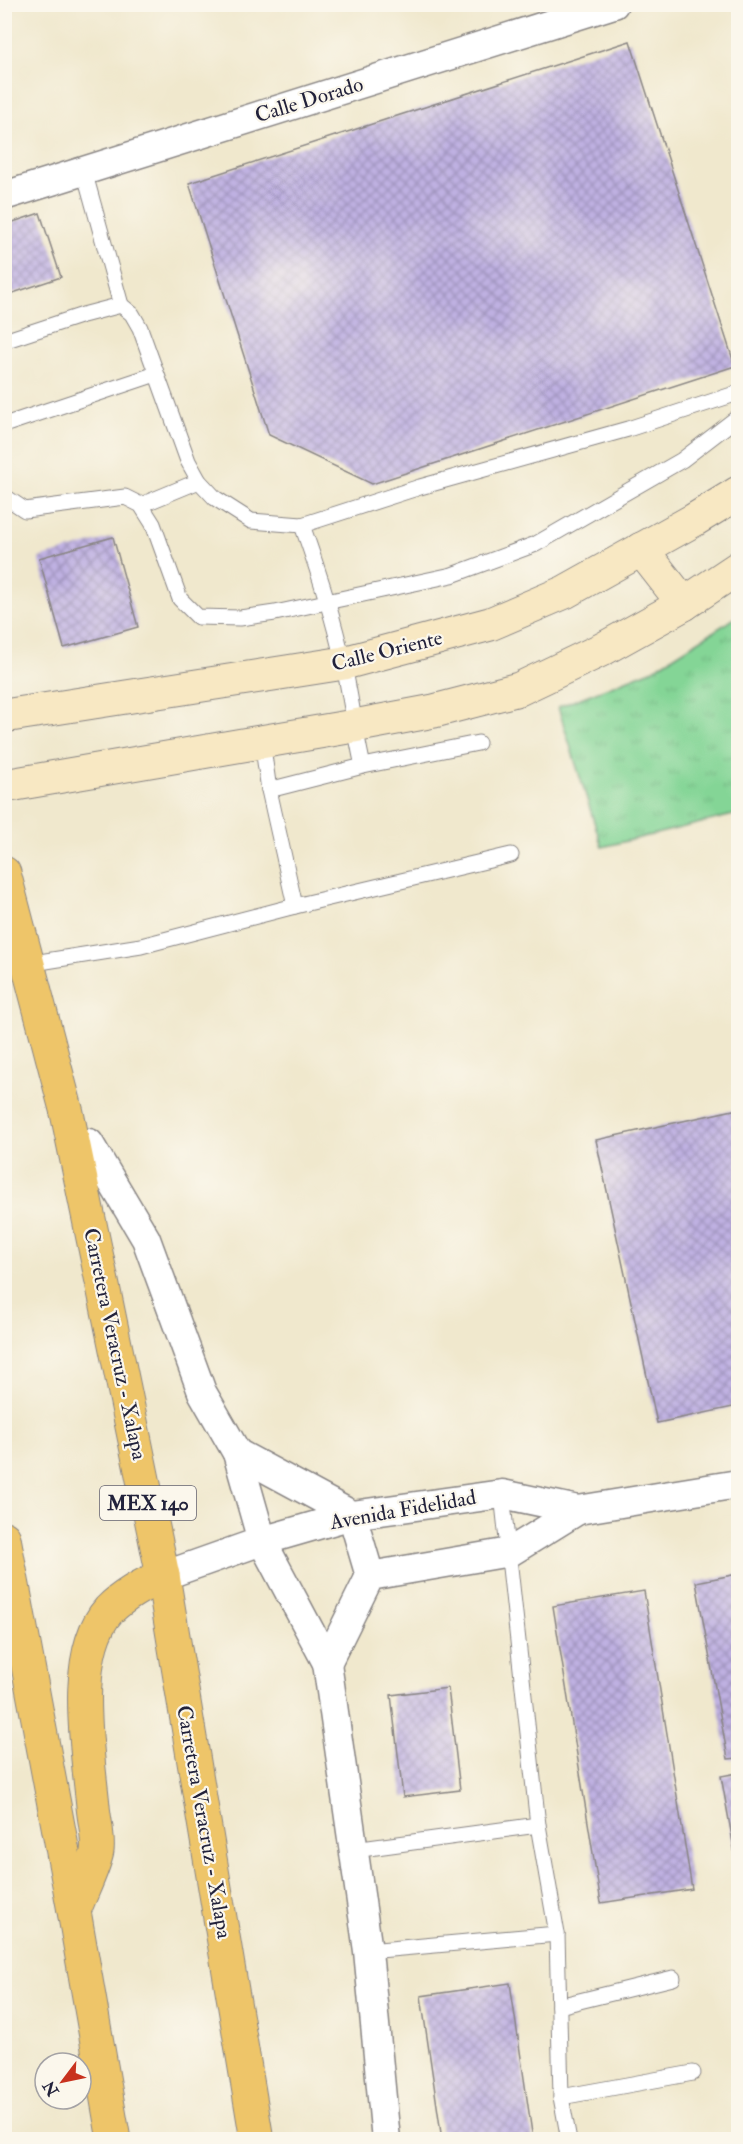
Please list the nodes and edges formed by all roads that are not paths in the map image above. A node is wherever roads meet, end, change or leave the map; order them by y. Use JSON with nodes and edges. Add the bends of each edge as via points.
{"nodes":[{"id":1,"x":614,"y":4,"type":"edge"},
{"id":2,"x":84,"y":171,"type":"junction"},
{"id":3,"x":4,"y":196,"type":"edge"},
{"id":4,"x":122,"y":305,"type":"junction"},
{"id":5,"x":4,"y":341,"type":"edge"},
{"id":6,"x":156,"y":374,"type":"junction"},
{"id":7,"x":738,"y":393,"type":"edge"},
{"id":8,"x":738,"y":417,"type":"edge"},
{"id":9,"x":4,"y":425,"type":"edge"},
{"id":10,"x":199,"y":481,"type":"junction"},
{"id":11,"x":738,"y":493,"type":"edge"},
{"id":12,"x":4,"y":496,"type":"edge"},
{"id":13,"x":141,"y":505,"type":"junction"},
{"id":14,"x":302,"y":525,"type":"junction"},
{"id":15,"x":641,"y":549,"type":"junction"},
{"id":16,"x":738,"y":568,"type":"edge"},
{"id":17,"x":328,"y":602,"type":"junction"},
{"id":18,"x":684,"y":604,"type":"junction"},
{"id":19,"x":344,"y":663,"type":"junction"},
{"id":20,"x":4,"y":716,"type":"edge"},
{"id":21,"x":354,"y":726,"type":"junction"},
{"id":22,"x":262,"y":741,"type":"junction"},
{"id":23,"x":478,"y":743,"type":"dead end"},
{"id":24,"x":363,"y":766,"type":"junction"},
{"id":25,"x":4,"y":786,"type":"edge"},
{"id":26,"x":269,"y":790,"type":"junction"},
{"id":27,"x":511,"y":855,"type":"dead end"},
{"id":28,"x":4,"y":873,"type":"edge"},
{"id":29,"x":295,"y":906,"type":"junction"},
{"id":30,"x":27,"y":964,"type":"junction"},
{"id":31,"x":88,"y":1143,"type":"dead end"},
{"id":32,"x":237,"y":1453,"type":"junction"},
{"id":33,"x":738,"y":1484,"type":"edge"},
{"id":34,"x":502,"y":1494,"type":"junction"},
{"id":35,"x":578,"y":1510,"type":"junction"},
{"id":36,"x":352,"y":1515,"type":"junction"},
{"id":37,"x":4,"y":1538,"type":"edge"},
{"id":38,"x":262,"y":1541,"type":"junction"},
{"id":39,"x":510,"y":1552,"type":"junction"},
{"id":40,"x":163,"y":1576,"type":"junction"},
{"id":41,"x":370,"y":1576,"type":"junction"},
{"id":42,"x":327,"y":1663,"type":"junction"},
{"id":43,"x":538,"y":1825,"type":"junction"},
{"id":44,"x":354,"y":1850,"type":"junction"},
{"id":45,"x":74,"y":1911,"type":"junction"},
{"id":46,"x":557,"y":1934,"type":"junction"},
{"id":47,"x":368,"y":1951,"type":"junction"},
{"id":48,"x":673,"y":1978,"type":"dead end"},
{"id":49,"x":559,"y":2006,"type":"junction"},
{"id":50,"x":693,"y":2073,"type":"dead end"},
{"id":51,"x":561,"y":2097,"type":"junction"},
{"id":52,"x":114,"y":2139,"type":"edge"},
{"id":53,"x":257,"y":2139,"type":"edge"},
{"id":54,"x":386,"y":2139,"type":"edge"},
{"id":55,"x":569,"y":2139,"type":"edge"}],
"edges":[{"from":1,"to":2,"type":"street","name":"Calle Dorado"},
{"from":2,"to":3,"type":"street","name":"Calle Dorado"},
{"from":2,"to":4,"type":"lane"},
{"from":4,"to":5,"type":"lane"},
{"from":4,"to":6,"type":"lane","via":[[140,328]]},
{"from":6,"to":9,"type":"lane"},
{"from":6,"to":10,"type":"lane","via":[[188,462]]},
{"from":7,"to":14,"type":"lane"},
{"from":8,"to":17,"type":"lane","via":[[682,460],[536,544],[452,575]]},
{"from":10,"to":13,"type":"lane"},
{"from":10,"to":14,"type":"lane","via":[[215,498],[251,521]]},
{"from":11,"to":15,"type":"main road","name":"Calle Oriente"},
{"from":12,"to":13,"type":"lane","via":[[25,510],[125,497]]},
{"from":13,"to":17,"type":"lane","via":[[153,524],[180,599],[198,617],[240,618]]},
{"from":14,"to":17,"type":"lane"},
{"from":15,"to":18,"type":"main road"},
{"from":15,"to":19,"type":"main road","name":"Calle Oriente","via":[[565,592],[490,624]]},
{"from":16,"to":18,"type":"main road"},
{"from":17,"to":19,"type":"lane"},
{"from":18,"to":21,"type":"main road","via":[[519,689]]},
{"from":19,"to":20,"type":"main road","name":"Calle Oriente"},
{"from":19,"to":21,"type":"lane"},
{"from":21,"to":22,"type":"main road"},
{"from":21,"to":24,"type":"lane"},
{"from":22,"to":25,"type":"main road"},
{"from":22,"to":26,"type":"lane"},
{"from":23,"to":24,"type":"lane"},
{"from":24,"to":26,"type":"lane"},
{"from":26,"to":29,"type":"lane"},
{"from":27,"to":29,"type":"lane"},
{"from":28,"to":30,"type":"main road","name":"Carretera Veracruz - Xalapa","number":"MEX 140"},
{"from":29,"to":30,"type":"lane","via":[[141,946]]},
{"from":30,"to":40,"type":"main road","name":"Carretera Veracruz - Xalapa","number":"MEX 140","via":[[67,1113]]},
{"from":31,"to":32,"type":"street","via":[[146,1239],[202,1392]]},
{"from":32,"to":36,"type":"street"},
{"from":32,"to":38,"type":"street"},
{"from":33,"to":35,"type":"street","name":"Avenida Fidelidad"},
{"from":34,"to":35,"type":"street","name":"Avenida Fidelidad"},
{"from":34,"to":36,"type":"street","name":"Avenida Fidelidad"},
{"from":34,"to":39,"type":"lane"},
{"from":35,"to":39,"type":"street","name":"Avenida Fidelidad"},
{"from":36,"to":38,"type":"street","name":"Avenida Fidelidad"},
{"from":36,"to":41,"type":"street"},
{"from":37,"to":45,"type":"main road"},
{"from":38,"to":40,"type":"street","name":"Avenida Fidelidad"},
{"from":38,"to":42,"type":"street"},
{"from":39,"to":41,"type":"street","name":"Avenida Fidelidad"},
{"from":39,"to":43,"type":"lane"},
{"from":40,"to":45,"type":"main road","via":[[144,1584],[109,1611],[98,1628],[88,1658],[85,1721],[98,1852]]},
{"from":40,"to":53,"type":"main road","name":"Carretera Veracruz - Xalapa","number":"MEX 140"},
{"from":41,"to":42,"type":"street"},
{"from":42,"to":44,"type":"street"},
{"from":43,"to":44,"type":"lane"},
{"from":43,"to":46,"type":"lane"},
{"from":44,"to":47,"type":"street"},
{"from":45,"to":52,"type":"main road"},
{"from":46,"to":47,"type":"lane"},
{"from":46,"to":49,"type":"lane"},
{"from":47,"to":54,"type":"street"},
{"from":48,"to":49,"type":"lane"},
{"from":49,"to":51,"type":"lane"},
{"from":50,"to":51,"type":"lane"},
{"from":51,"to":55,"type":"lane"}]}
